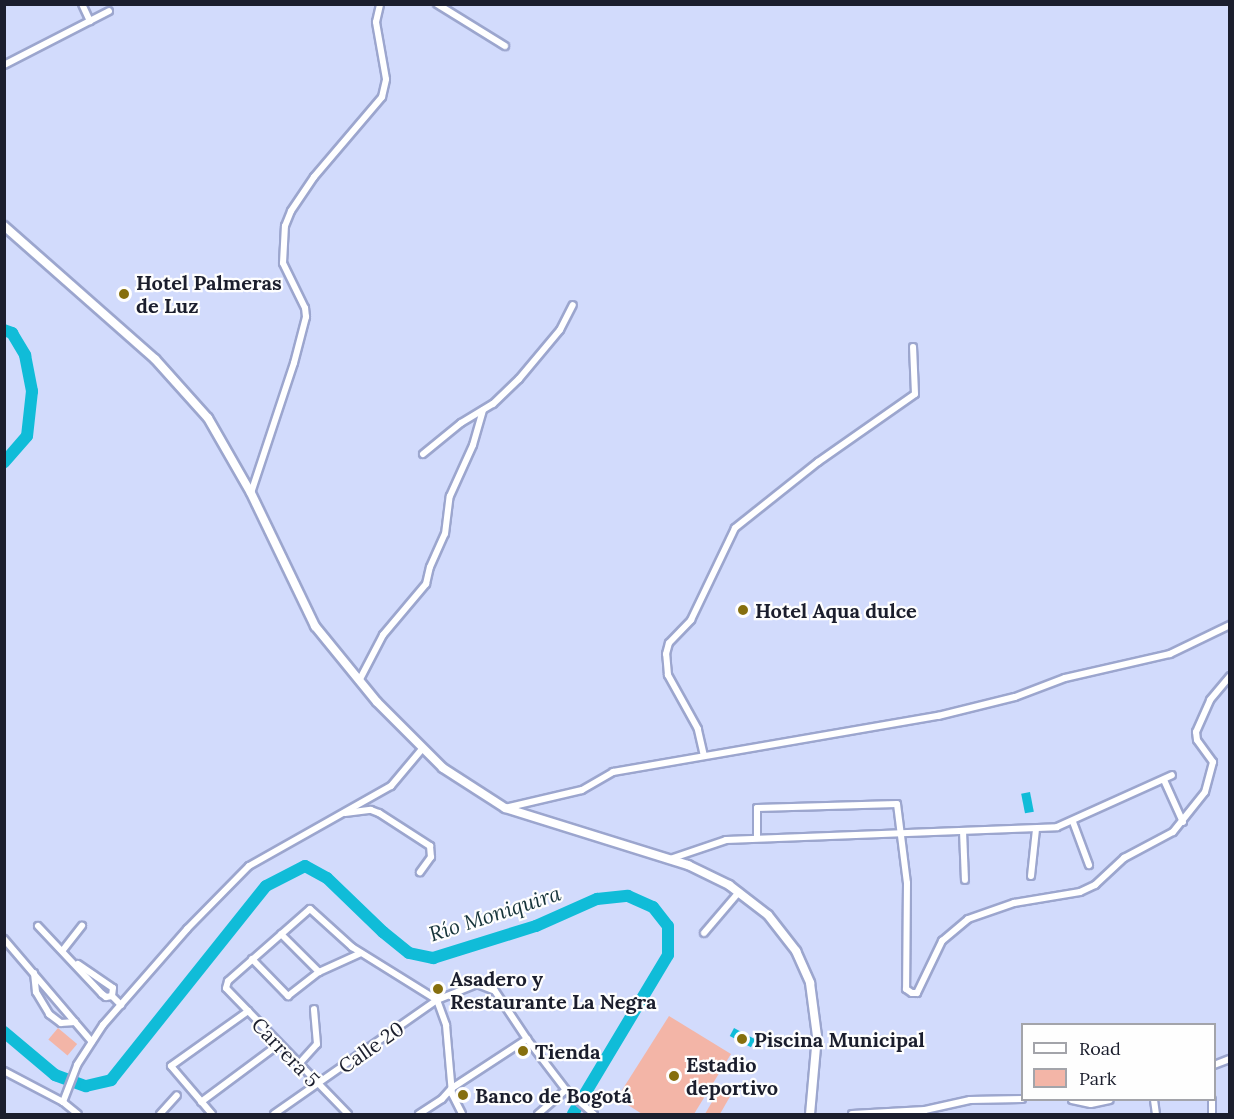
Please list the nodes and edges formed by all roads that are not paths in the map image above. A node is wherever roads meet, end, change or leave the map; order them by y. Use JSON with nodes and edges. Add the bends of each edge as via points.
{"nodes":[{"id":1,"x":82,"y":4,"type":"edge"},
{"id":2,"x":380,"y":4,"type":"edge"},
{"id":3,"x":437,"y":4,"type":"edge"},
{"id":4,"x":109,"y":11,"type":"dead end"},
{"id":5,"x":90,"y":21,"type":"junction"},
{"id":6,"x":505,"y":46,"type":"dead end"},
{"id":7,"x":4,"y":65,"type":"edge"},
{"id":8,"x":4,"y":226,"type":"edge"},
{"id":9,"x":573,"y":305,"type":"dead end"},
{"id":10,"x":913,"y":347,"type":"dead end"},
{"id":11,"x":483,"y":410,"type":"junction"},
{"id":12,"x":423,"y":454,"type":"dead end"},
{"id":13,"x":251,"y":493,"type":"junction"},
{"id":14,"x":1230,"y":625,"type":"edge"},
{"id":15,"x":1230,"y":675,"type":"edge"},
{"id":16,"x":359,"y":681,"type":"junction"},
{"id":17,"x":422,"y":749,"type":"junction"},
{"id":18,"x":704,"y":756,"type":"junction"},
{"id":19,"x":1172,"y":775,"type":"dead end"},
{"id":20,"x":1164,"y":780,"type":"junction"},
{"id":21,"x":505,"y":808,"type":"junction"},
{"id":22,"x":340,"y":814,"type":"junction"},
{"id":23,"x":1073,"y":822,"type":"junction"},
{"id":24,"x":1183,"y":822,"type":"junction"},
{"id":25,"x":1036,"y":829,"type":"junction"},
{"id":26,"x":963,"y":831,"type":"junction"},
{"id":27,"x":901,"y":835,"type":"junction"},
{"id":28,"x":758,"y":838,"type":"junction"},
{"id":29,"x":670,"y":860,"type":"junction"},
{"id":30,"x":1089,"y":864,"type":"dead end"},
{"id":31,"x":420,"y":872,"type":"dead end"},
{"id":32,"x":1031,"y":876,"type":"dead end"},
{"id":33,"x":965,"y":880,"type":"dead end"},
{"id":34,"x":739,"y":892,"type":"junction"},
{"id":35,"x":38,"y":926,"type":"dead end"},
{"id":36,"x":82,"y":926,"type":"dead end"},
{"id":37,"x":704,"y":933,"type":"dead end"},
{"id":38,"x":281,"y":934,"type":"junction"},
{"id":39,"x":4,"y":939,"type":"edge"},
{"id":40,"x":63,"y":950,"type":"junction"},
{"id":41,"x":361,"y":953,"type":"junction"},
{"id":42,"x":252,"y":959,"type":"junction"},
{"id":43,"x":319,"y":972,"type":"junction"},
{"id":44,"x":34,"y":973,"type":"junction"},
{"id":45,"x":437,"y":1000,"type":"junction"},
{"id":46,"x":121,"y":1005,"type":"junction"},
{"id":47,"x":314,"y":1009,"type":"dead end"},
{"id":48,"x":248,"y":1011,"type":"junction"},
{"id":49,"x":75,"y":1022,"type":"junction"},
{"id":50,"x":527,"y":1039,"type":"junction"},
{"id":51,"x":92,"y":1042,"type":"junction"},
{"id":52,"x":279,"y":1044,"type":"junction"},
{"id":53,"x":1230,"y":1059,"type":"edge"},
{"id":54,"x":298,"y":1065,"type":"junction"},
{"id":55,"x":1216,"y":1065,"type":"edge"},
{"id":56,"x":4,"y":1071,"type":"edge"},
{"id":57,"x":317,"y":1085,"type":"junction"},
{"id":58,"x":452,"y":1088,"type":"junction"},
{"id":59,"x":566,"y":1090,"type":"junction"},
{"id":60,"x":177,"y":1095,"type":"dead end"},
{"id":61,"x":1021,"y":1099,"type":"edge"},
{"id":62,"x":1077,"y":1101,"type":"edge"},
{"id":63,"x":1105,"y":1101,"type":"edge"},
{"id":64,"x":63,"y":1102,"type":"junction"},
{"id":65,"x":201,"y":1102,"type":"junction"},
{"id":66,"x":78,"y":1114,"type":"edge"},
{"id":67,"x":160,"y":1114,"type":"edge"},
{"id":68,"x":212,"y":1114,"type":"edge"},
{"id":69,"x":274,"y":1114,"type":"edge"},
{"id":70,"x":348,"y":1114,"type":"edge"},
{"id":71,"x":419,"y":1114,"type":"edge"},
{"id":72,"x":462,"y":1114,"type":"edge"},
{"id":73,"x":538,"y":1114,"type":"edge"},
{"id":74,"x":594,"y":1114,"type":"edge"},
{"id":75,"x":810,"y":1114,"type":"edge"},
{"id":76,"x":852,"y":1114,"type":"edge"}],
"edges":[{"from":1,"to":5,"type":"street"},
{"from":2,"to":13,"type":"street","via":[[376,22],[386,79],[382,97],[314,177],[285,226],[283,263],[305,308],[305,324]]},
{"from":3,"to":6,"type":"street"},
{"from":4,"to":5,"type":"street"},
{"from":5,"to":7,"type":"street"},
{"from":8,"to":13,"type":"main road","via":[[175,380],[208,418]]},
{"from":9,"to":11,"type":"street","via":[[560,330],[530,368]]},
{"from":10,"to":18,"type":"street","via":[[915,394],[824,457],[735,528],[691,620],[669,643],[668,675],[698,729]]},
{"from":11,"to":12,"type":"street"},
{"from":11,"to":16,"type":"street","via":[[473,445],[450,496],[446,534],[426,584],[383,635]]},
{"from":13,"to":16,"type":"main road","via":[[315,626]]},
{"from":14,"to":18,"type":"street","via":[[1170,654],[1065,678],[1038,690],[949,714]]},
{"from":15,"to":24,"type":"street","via":[[1210,700],[1198,728],[1197,740],[1211,758],[1213,769],[1205,792]]},
{"from":16,"to":17,"type":"main road"},
{"from":17,"to":21,"type":"main road","via":[[459,781]]},
{"from":17,"to":22,"type":"street","via":[[391,786]]},
{"from":18,"to":21,"type":"street","via":[[613,772],[582,790]]},
{"from":19,"to":20,"type":"street"},
{"from":20,"to":23,"type":"street"},
{"from":20,"to":24,"type":"street"},
{"from":21,"to":29,"type":"main road"},
{"from":22,"to":31,"type":"street","via":[[370,810],[379,813],[430,846],[431,857]]},
{"from":22,"to":46,"type":"street","via":[[249,866],[187,928]]},
{"from":23,"to":25,"type":"street"},
{"from":23,"to":30,"type":"street"},
{"from":24,"to":27,"type":"street","via":[[1080,892],[1014,903],[968,918],[942,941],[920,990],[915,993],[906,989],[907,883]]},
{"from":25,"to":26,"type":"street"},
{"from":25,"to":32,"type":"street"},
{"from":26,"to":27,"type":"street"},
{"from":26,"to":33,"type":"street"},
{"from":27,"to":28,"type":"street"},
{"from":27,"to":28,"type":"street","via":[[897,804],[757,808]]},
{"from":28,"to":29,"type":"street","via":[[726,840]]},
{"from":29,"to":34,"type":"main road","via":[[708,874]]},
{"from":34,"to":37,"type":"street"},
{"from":34,"to":75,"type":"main road","via":[[768,915],[805,966],[816,1026]]},
{"from":35,"to":40,"type":"street"},
{"from":36,"to":40,"type":"street"},
{"from":38,"to":41,"type":"street","via":[[310,909]]},
{"from":38,"to":42,"type":"street"},
{"from":38,"to":43,"type":"street"},
{"from":39,"to":44,"type":"street"},
{"from":40,"to":46,"type":"street","via":[[102,994],[112,996]]},
{"from":41,"to":43,"type":"street"},
{"from":41,"to":45,"type":"street"},
{"from":42,"to":43,"type":"street","via":[[288,996]]},
{"from":42,"to":48,"type":"street","name":"Carrera 5","via":[[228,981],[226,988]]},
{"from":44,"to":49,"type":"street"},
{"from":44,"to":49,"type":"street","via":[[36,992],[49,1014],[61,1023]]},
{"from":45,"to":50,"type":"street","name":"Calle 20","via":[[471,984],[483,985],[495,991]]},
{"from":45,"to":57,"type":"street","name":"Calle 20"},
{"from":45,"to":58,"type":"street","via":[[446,1025]]},
{"from":46,"to":51,"type":"street"},
{"from":47,"to":54,"type":"street","via":[[317,1044]]},
{"from":48,"to":52,"type":"street","name":"Carrera 5"},
{"from":48,"to":65,"type":"street","via":[[171,1066]]},
{"from":49,"to":51,"type":"street"},
{"from":50,"to":58,"type":"street"},
{"from":50,"to":59,"type":"street"},
{"from":51,"to":64,"type":"street","via":[[77,1065]]},
{"from":52,"to":54,"type":"street","name":"Carrera 5"},
{"from":52,"to":65,"type":"street"},
{"from":53,"to":55,"type":"street"},
{"from":54,"to":57,"type":"street","name":"Carrera 5"},
{"from":56,"to":64,"type":"street"},
{"from":57,"to":69,"type":"street","name":"Calle 20"},
{"from":57,"to":70,"type":"street","name":"Carrera 5"},
{"from":58,"to":71,"type":"street"},
{"from":58,"to":72,"type":"street"},
{"from":59,"to":73,"type":"street"},
{"from":59,"to":74,"type":"street"},
{"from":60,"to":67,"type":"street"},
{"from":61,"to":76,"type":"street","via":[[970,1100],[925,1110]]},
{"from":62,"to":63,"type":"street"},
{"from":64,"to":66,"type":"street"},
{"from":65,"to":68,"type":"street"}]}
